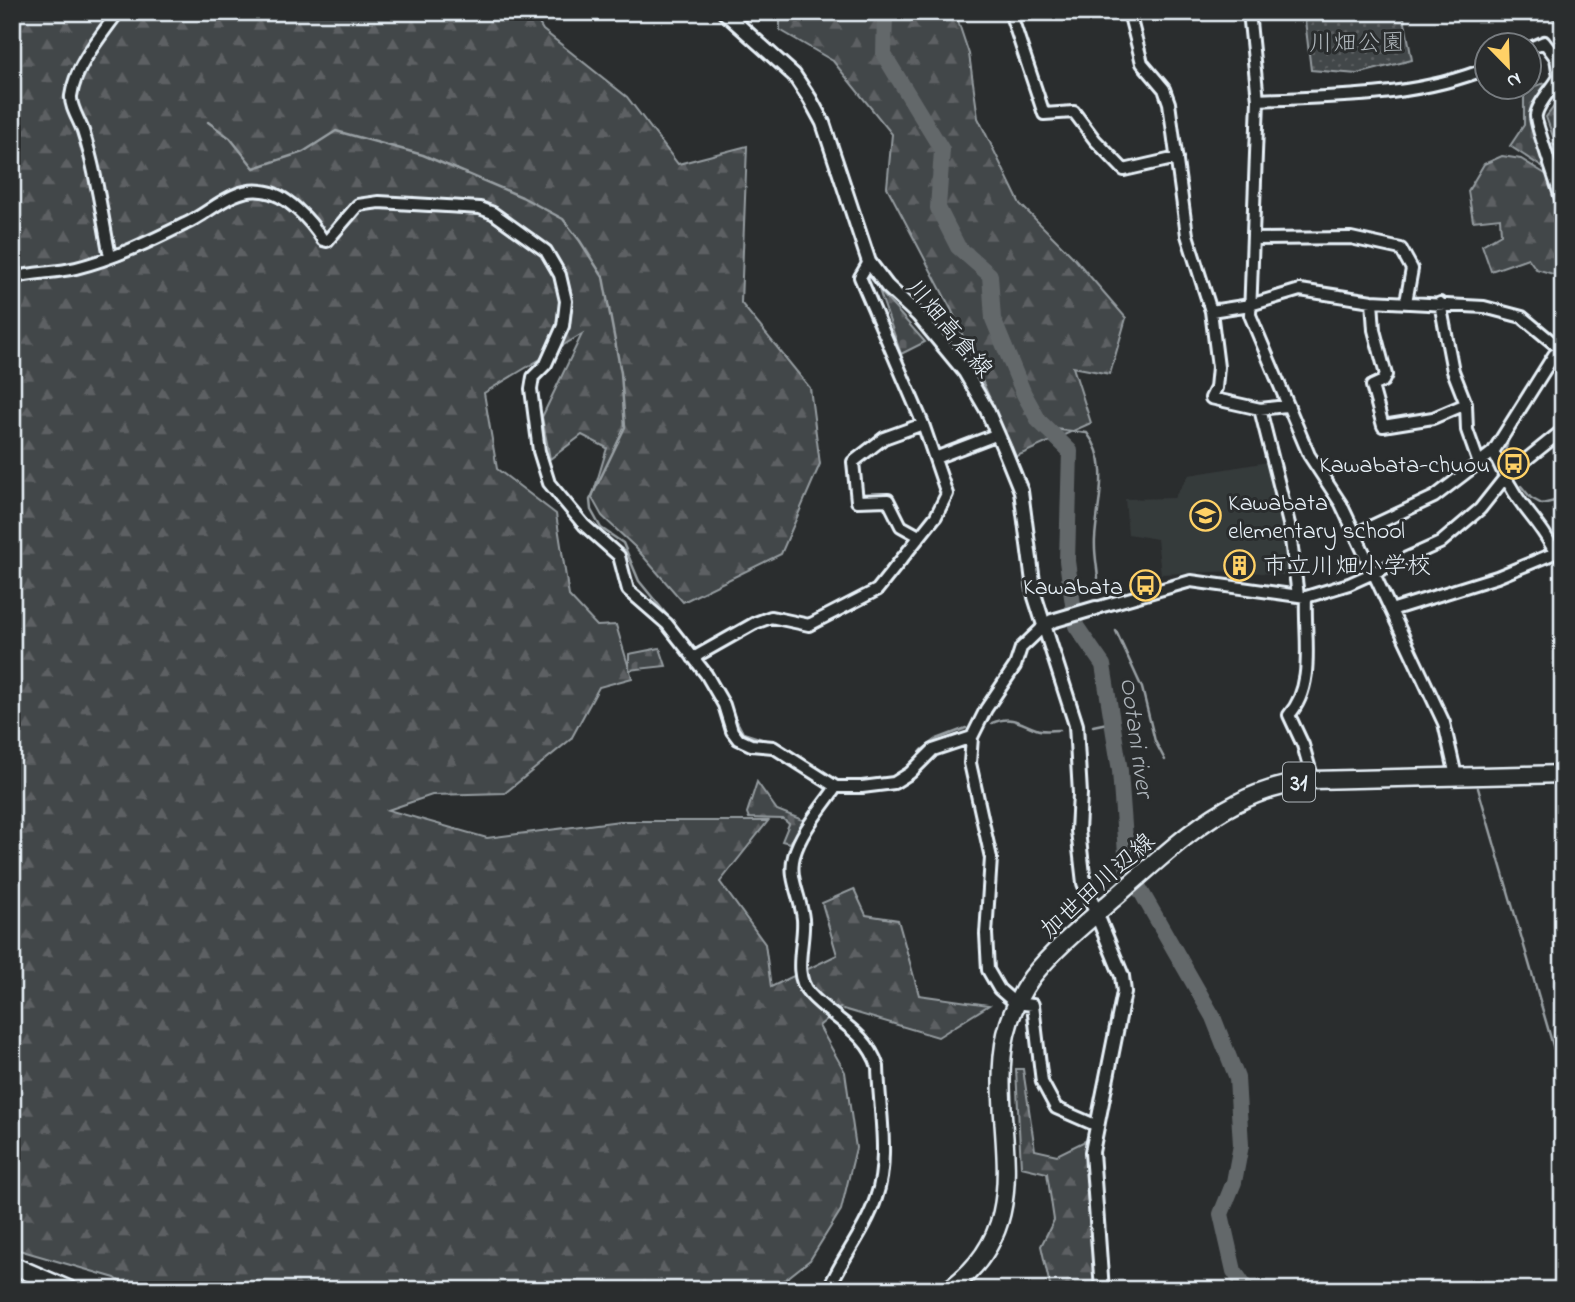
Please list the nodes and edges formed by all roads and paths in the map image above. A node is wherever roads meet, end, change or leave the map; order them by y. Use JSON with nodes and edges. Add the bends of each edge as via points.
{"nodes":[{"id":1,"x":118,"y":12,"type":"edge"},
{"id":2,"x":724,"y":12,"type":"edge"},
{"id":3,"x":739,"y":12,"type":"edge"},
{"id":4,"x":1010,"y":12,"type":"edge"},
{"id":5,"x":1129,"y":12,"type":"edge"},
{"id":6,"x":1249,"y":12,"type":"edge"},
{"id":7,"x":743,"y":29,"type":"junction"},
{"id":8,"x":1544,"y":42,"type":"edge"},
{"id":9,"x":1474,"y":73,"type":"edge"},
{"id":10,"x":1258,"y":100,"type":"junction"},
{"id":11,"x":1544,"y":100,"type":"edge"},
{"id":12,"x":1543,"y":102,"type":"edge"},
{"id":13,"x":1177,"y":158,"type":"junction"},
{"id":14,"x":1563,"y":206,"type":"edge"},
{"id":15,"x":1253,"y":239,"type":"junction"},
{"id":16,"x":110,"y":257,"type":"junction"},
{"id":17,"x":869,"y":262,"type":"junction"},
{"id":18,"x":12,"y":278,"type":"edge"},
{"id":19,"x":1372,"y":301,"type":"junction"},
{"id":20,"x":1406,"y":302,"type":"junction"},
{"id":21,"x":1440,"y":303,"type":"junction"},
{"id":22,"x":1250,"y":305,"type":"junction"},
{"id":23,"x":1211,"y":311,"type":"junction"},
{"id":24,"x":1562,"y":350,"type":"edge"},
{"id":25,"x":1466,"y":404,"type":"junction"},
{"id":26,"x":1286,"y":407,"type":"junction"},
{"id":27,"x":1260,"y":409,"type":"junction"},
{"id":28,"x":923,"y":424,"type":"junction"},
{"id":29,"x":1563,"y":430,"type":"edge"},
{"id":30,"x":998,"y":434,"type":"junction"},
{"id":31,"x":1493,"y":452,"type":"junction"},
{"id":32,"x":935,"y":458,"type":"junction"},
{"id":33,"x":1479,"y":461,"type":"junction"},
{"id":34,"x":1507,"y":475,"type":"junction"},
{"id":35,"x":1355,"y":534,"type":"junction"},
{"id":36,"x":919,"y":536,"type":"junction"},
{"id":37,"x":1559,"y":554,"type":"edge"},
{"id":38,"x":1374,"y":575,"type":"junction"},
{"id":39,"x":1302,"y":596,"type":"junction"},
{"id":40,"x":1096,"y":608,"type":"joint"},
{"id":41,"x":1391,"y":610,"type":"junction"},
{"id":42,"x":1047,"y":624,"type":"junction"},
{"id":43,"x":697,"y":655,"type":"junction"},
{"id":44,"x":972,"y":737,"type":"junction"},
{"id":45,"x":1563,"y":774,"type":"edge"},
{"id":46,"x":1456,"y":776,"type":"junction"},
{"id":47,"x":1313,"y":780,"type":"junction"},
{"id":48,"x":836,"y":787,"type":"junction"},
{"id":49,"x":1100,"y":911,"type":"junction"},
{"id":50,"x":1015,"y":1003,"type":"junction"},
{"id":51,"x":1095,"y":1125,"type":"junction"},
{"id":52,"x":12,"y":1265,"type":"edge"},
{"id":53,"x":70,"y":1290,"type":"edge"},
{"id":54,"x":828,"y":1290,"type":"edge"},
{"id":55,"x":948,"y":1290,"type":"edge"},
{"id":56,"x":1102,"y":1290,"type":"edge"}],
"edges":[{"from":1,"to":16,"type":"street","via":[[74,83],[70,99],[94,177]]},
{"from":2,"to":7,"type":"street","name":"川畑高倉線"},
{"from":3,"to":7,"type":"street"},
{"from":4,"to":13,"type":"street","via":[[1044,114],[1074,112],[1124,170]]},
{"from":5,"to":13,"type":"street","via":[[1142,63],[1167,95]]},
{"from":6,"to":10,"type":"street"},
{"from":7,"to":17,"type":"street","name":"川畑高倉線","via":[[794,75],[823,123]]},
{"from":8,"to":11,"type":"street","via":[[1556,58],[1559,77]]},
{"from":9,"to":10,"type":"street","via":[[1392,94]]},
{"from":10,"to":15,"type":"street"},
{"from":12,"to":14,"type":"street","via":[[1536,122]]},
{"from":13,"to":23,"type":"street","via":[[1191,251]]},
{"from":15,"to":20,"type":"street","via":[[1351,238],[1401,249],[1412,269]]},
{"from":15,"to":22,"type":"street"},
{"from":16,"to":18,"type":"street"},
{"from":16,"to":43,"type":"street","via":[[194,220],[229,197],[253,190],[281,198],[307,219],[323,240],[331,238],[358,205],[379,202],[480,208],[533,240],[546,251],[566,301],[563,326],[546,364],[533,377],[531,389],[533,419],[549,483],[584,525],[620,556],[628,590]]},
{"from":17,"to":28,"type":"street","via":[[860,277]]},
{"from":17,"to":30,"type":"street","name":"川畑高倉線","via":[[965,372]]},
{"from":19,"to":20,"type":"street"},
{"from":19,"to":22,"type":"street","via":[[1300,290]]},
{"from":19,"to":25,"type":"street","via":[[1386,375],[1372,386],[1383,426],[1421,421]]},
{"from":20,"to":21,"type":"street"},
{"from":21,"to":24,"type":"street","via":[[1522,317]]},
{"from":21,"to":25,"type":"street","via":[[1453,371]]},
{"from":22,"to":23,"type":"street"},
{"from":22,"to":26,"type":"street","via":[[1257,340]]},
{"from":23,"to":27,"type":"street","via":[[1217,367],[1211,398]]},
{"from":24,"to":31,"type":"street"},
{"from":25,"to":33,"type":"street","via":[[1467,430]]},
{"from":26,"to":27,"type":"street"},
{"from":26,"to":35,"type":"street"},
{"from":27,"to":39,"type":"street"},
{"from":28,"to":32,"type":"street"},
{"from":28,"to":36,"type":"street","via":[[884,438],[853,462],[857,501],[888,500],[901,526]]},
{"from":29,"to":34,"type":"street"},
{"from":30,"to":32,"type":"street"},
{"from":30,"to":42,"type":"street","name":"川畑高倉線","via":[[1021,491],[1033,585]]},
{"from":31,"to":33,"type":"street"},
{"from":31,"to":34,"type":"street"},
{"from":32,"to":36,"type":"street","via":[[947,494]]},
{"from":33,"to":35,"type":"street","via":[[1426,502]]},
{"from":34,"to":37,"type":"street","via":[[1510,486]]},
{"from":34,"to":38,"type":"street","via":[[1480,509],[1440,543]]},
{"from":35,"to":38,"type":"street"},
{"from":36,"to":43,"type":"street","via":[[877,590],[843,609],[809,625],[771,617]]},
{"from":37,"to":41,"type":"street"},
{"from":38,"to":39,"type":"street"},
{"from":38,"to":41,"type":"street"},
{"from":39,"to":40,"type":"street","via":[[1191,582]]},
{"from":39,"to":47,"type":"street","via":[[1307,674],[1299,704],[1289,715]]},
{"from":40,"to":42,"type":"street"},
{"from":41,"to":46,"type":"street","via":[[1444,723]]},
{"from":42,"to":44,"type":"street","via":[[1021,648]]},
{"from":42,"to":49,"type":"street","name":"川畑高倉線","via":[[1076,725],[1084,883]]},
{"from":43,"to":48,"type":"street","via":[[738,739],[773,747]]},
{"from":44,"to":48,"type":"street","via":[[933,750],[894,783]]},
{"from":44,"to":50,"type":"street","via":[[970,763],[991,858],[988,970],[999,989]]},
{"from":45,"to":46,"type":"main road","name":"加世田川辺線","number":"31"},
{"from":46,"to":47,"type":"main road","name":"加世田川辺線","number":"31"},
{"from":47,"to":49,"type":"main road","name":"加世田川辺線","number":"31","via":[[1266,790],[1214,815]]},
{"from":48,"to":54,"type":"street","via":[[800,837],[792,868],[803,920],[800,969],[809,993],[844,1020],[873,1054],[878,1067],[881,1171],[868,1217]]},
{"from":49,"to":50,"type":"main road","name":"加世田川辺線","number":"31","via":[[1052,955]]},
{"from":49,"to":51,"type":"street","name":"川畑高倉線","via":[[1124,992]]},
{"from":50,"to":51,"type":"street","via":[[1033,1005],[1042,1082],[1056,1108]]},
{"from":50,"to":55,"type":"main road","name":"加世田川辺線","number":"31","via":[[1003,1054],[1004,1203],[984,1253]]},
{"from":51,"to":56,"type":"street","name":"川畑高倉線","via":[[1092,1152]]},
{"from":52,"to":53,"type":"main road"}]}
